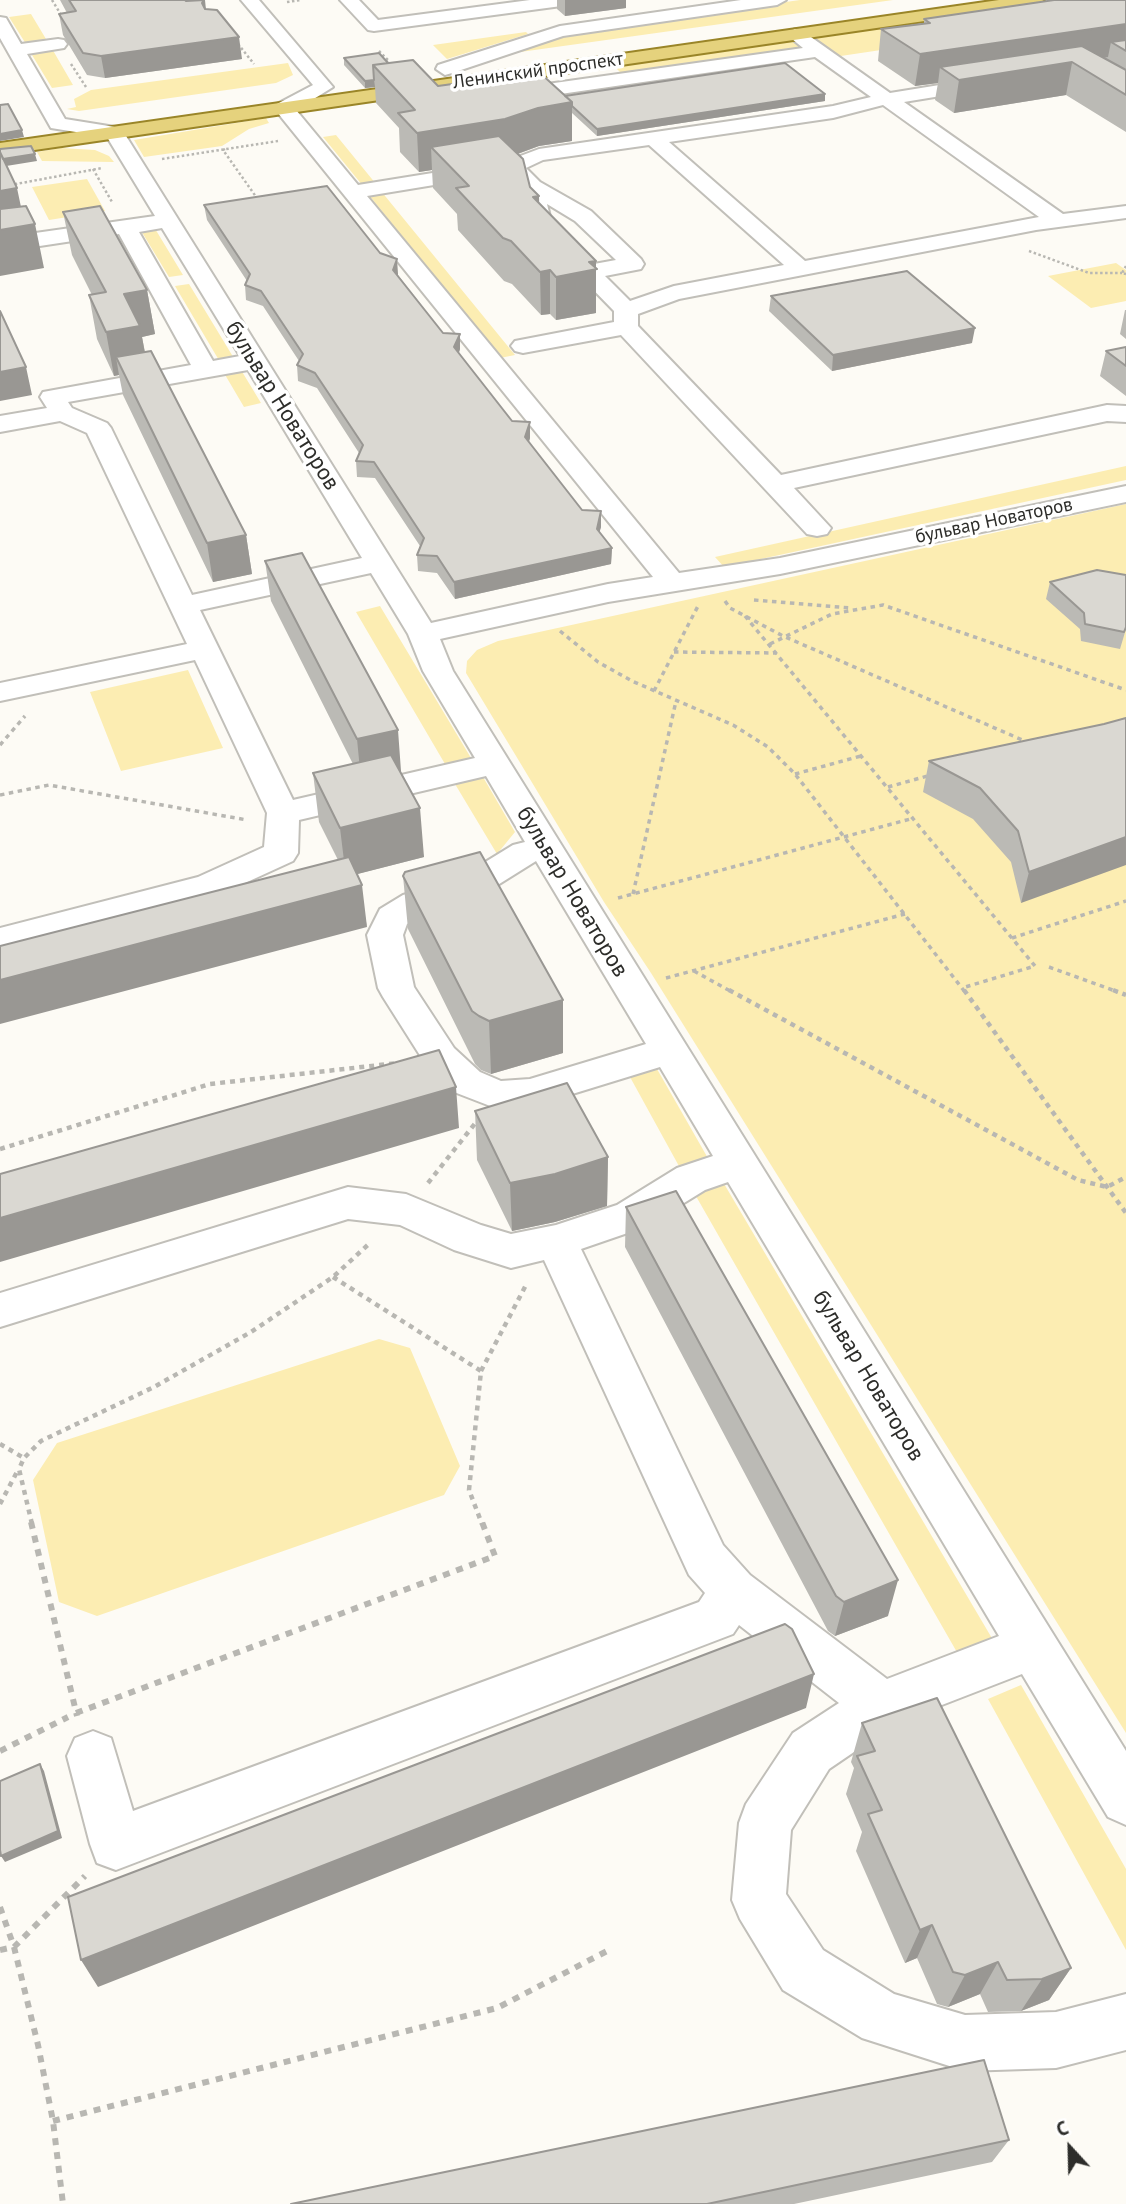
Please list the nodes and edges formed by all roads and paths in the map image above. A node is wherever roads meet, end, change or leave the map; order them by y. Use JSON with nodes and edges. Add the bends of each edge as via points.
{"nodes":[{"id":1,"x":51,"y":0,"type":"edge"},
{"id":2,"x":250,"y":0,"type":"edge"},
{"id":3,"x":300,"y":0,"type":"edge"},
{"id":4,"x":349,"y":0,"type":"edge"},
{"id":5,"x":569,"y":0,"type":"edge"},
{"id":6,"x":771,"y":0,"type":"edge"},
{"id":7,"x":935,"y":0,"type":"edge"},
{"id":8,"x":1035,"y":0,"type":"edge"},
{"id":9,"x":286,"y":2,"type":"dead end"},
{"id":10,"x":542,"y":2,"type":"edge"},
{"id":11,"x":56,"y":8,"type":"dead end"},
{"id":12,"x":266,"y":18,"type":"junction"},
{"id":13,"x":0,"y":22,"type":"edge"},
{"id":14,"x":222,"y":24,"type":"joint"},
{"id":15,"x":795,"y":34,"type":"junction"},
{"id":16,"x":58,"y":44,"type":"edge"},
{"id":17,"x":376,"y":48,"type":"dead end"},
{"id":18,"x":16,"y":50,"type":"junction"},
{"id":19,"x":818,"y":51,"type":"junction"},
{"id":20,"x":254,"y":64,"type":"dead end"},
{"id":21,"x":377,"y":64,"type":"edge"},
{"id":22,"x":577,"y":66,"type":"junction"},
{"id":23,"x":445,"y":69,"type":"junction"},
{"id":24,"x":1010,"y":80,"type":"edge"},
{"id":25,"x":597,"y":83,"type":"junction"},
{"id":26,"x":324,"y":87,"type":"junction"},
{"id":27,"x":886,"y":99,"type":"junction"},
{"id":28,"x":278,"y":101,"type":"junction"},
{"id":29,"x":544,"y":102,"type":"edge"},
{"id":30,"x":58,"y":124,"type":"junction"},
{"id":31,"x":110,"y":125,"type":"junction"},
{"id":32,"x":573,"y":129,"type":"edge"},
{"id":33,"x":0,"y":133,"type":"edge"},
{"id":34,"x":286,"y":140,"type":"dead end"},
{"id":35,"x":655,"y":140,"type":"junction"},
{"id":36,"x":592,"y":146,"type":"junction"},
{"id":37,"x":0,"y":149,"type":"edge"},
{"id":38,"x":223,"y":150,"type":"junction"},
{"id":39,"x":160,"y":159,"type":"dead end"},
{"id":40,"x":512,"y":166,"type":"junction"},
{"id":41,"x":106,"y":167,"type":"dead end"},
{"id":42,"x":93,"y":169,"type":"junction"},
{"id":43,"x":533,"y":186,"type":"junction"},
{"id":44,"x":0,"y":187,"type":"edge"},
{"id":45,"x":352,"y":192,"type":"junction"},
{"id":46,"x":261,"y":203,"type":"edge"},
{"id":47,"x":1126,"y":212,"type":"edge"},
{"id":48,"x":169,"y":221,"type":"junction"},
{"id":49,"x":1059,"y":221,"type":"junction"},
{"id":50,"x":126,"y":227,"type":"junction"},
{"id":51,"x":981,"y":234,"type":"junction"},
{"id":52,"x":3,"y":249,"type":"edge"},
{"id":53,"x":1126,"y":266,"type":"edge"},
{"id":54,"x":802,"y":270,"type":"junction"},
{"id":55,"x":589,"y":272,"type":"junction"},
{"id":56,"x":1124,"y":274,"type":"edge"},
{"id":57,"x":203,"y":277,"type":"junction"},
{"id":58,"x":158,"y":285,"type":"junction"},
{"id":59,"x":626,"y":318,"type":"junction"},
{"id":60,"x":523,"y":346,"type":"dead end"},
{"id":61,"x":255,"y":361,"type":"junction"},
{"id":62,"x":206,"y":370,"type":"junction"},
{"id":63,"x":63,"y":413,"type":"junction"},
{"id":64,"x":1126,"y":414,"type":"edge"},
{"id":65,"x":0,"y":424,"type":"edge"},
{"id":66,"x":776,"y":484,"type":"junction"},
{"id":67,"x":1126,"y":494,"type":"edge"},
{"id":68,"x":817,"y":528,"type":"dead end"},
{"id":69,"x":379,"y":563,"type":"junction"},
{"id":70,"x":673,"y":584,"type":"junction"},
{"id":71,"x":732,"y":598,"type":"dead end"},
{"id":72,"x":751,"y":600,"type":"dead end"},
{"id":73,"x":699,"y":602,"type":"dead end"},
{"id":74,"x":184,"y":605,"type":"junction"},
{"id":75,"x":855,"y":608,"type":"junction"},
{"id":76,"x":536,"y":610,"type":"junction"},
{"id":77,"x":746,"y":616,"type":"junction"},
{"id":78,"x":423,"y":634,"type":"junction"},
{"id":79,"x":783,"y":636,"type":"junction"},
{"id":80,"x":770,"y":644,"type":"junction"},
{"id":81,"x":206,"y":649,"type":"junction"},
{"id":82,"x":674,"y":652,"type":"junction"},
{"id":83,"x":777,"y":653,"type":"junction"},
{"id":84,"x":1126,"y":690,"type":"edge"},
{"id":85,"x":654,"y":691,"type":"junction"},
{"id":86,"x":0,"y":692,"type":"edge"},
{"id":87,"x":676,"y":701,"type":"junction"},
{"id":88,"x":1038,"y":747,"type":"edge"},
{"id":89,"x":861,"y":756,"type":"junction"},
{"id":90,"x":495,"y":764,"type":"junction"},
{"id":91,"x":795,"y":774,"type":"junction"},
{"id":92,"x":938,"y":774,"type":"edge"},
{"id":93,"x":888,"y":787,"type":"junction"},
{"id":94,"x":0,"y":795,"type":"edge"},
{"id":95,"x":284,"y":813,"type":"junction"},
{"id":96,"x":914,"y":818,"type":"junction"},
{"id":97,"x":233,"y":819,"type":"dead end"},
{"id":98,"x":845,"y":836,"type":"junction"},
{"id":99,"x":545,"y":847,"type":"junction"},
{"id":100,"x":633,"y":894,"type":"junction"},
{"id":101,"x":612,"y":899,"type":"dead end"},
{"id":102,"x":1126,"y":901,"type":"edge"},
{"id":103,"x":905,"y":914,"type":"junction"},
{"id":104,"x":1012,"y":938,"type":"junction"},
{"id":105,"x":0,"y":940,"type":"edge"},
{"id":106,"x":659,"y":967,"type":"dead end"},
{"id":107,"x":1049,"y":967,"type":"dead end"},
{"id":108,"x":694,"y":971,"type":"junction"},
{"id":109,"x":962,"y":988,"type":"junction"},
{"id":110,"x":1126,"y":995,"type":"edge"},
{"id":111,"x":669,"y":1051,"type":"junction"},
{"id":112,"x":441,"y":1058,"type":"junction"},
{"id":113,"x":498,"y":1095,"type":"junction"},
{"id":114,"x":0,"y":1149,"type":"edge"},
{"id":115,"x":740,"y":1163,"type":"junction"},
{"id":116,"x":1126,"y":1177,"type":"edge"},
{"id":117,"x":1107,"y":1187,"type":"junction"},
{"id":118,"x":406,"y":1210,"type":"junction"},
{"id":119,"x":1126,"y":1213,"type":"edge"},
{"id":120,"x":555,"y":1241,"type":"junction"},
{"id":121,"x":333,"y":1277,"type":"junction"},
{"id":122,"x":0,"y":1310,"type":"edge"},
{"id":123,"x":481,"y":1371,"type":"junction"},
{"id":124,"x":0,"y":1444,"type":"edge"},
{"id":125,"x":24,"y":1458,"type":"junction"},
{"id":126,"x":19,"y":1469,"type":"junction"},
{"id":127,"x":0,"y":1504,"type":"edge"},
{"id":128,"x":733,"y":1591,"type":"junction"},
{"id":129,"x":1031,"y":1647,"type":"junction"},
{"id":130,"x":881,"y":1705,"type":"junction"},
{"id":131,"x":76,"y":1713,"type":"junction"},
{"id":132,"x":0,"y":1751,"type":"edge"},
{"id":133,"x":93,"y":1756,"type":"dead end"},
{"id":134,"x":1126,"y":1799,"type":"edge"},
{"id":135,"x":116,"y":1844,"type":"junction"},
{"id":136,"x":0,"y":1907,"type":"edge"},
{"id":137,"x":13,"y":1947,"type":"junction"},
{"id":138,"x":611,"y":1949,"type":"dead end"},
{"id":139,"x":0,"y":1950,"type":"edge"},
{"id":140,"x":1126,"y":2022,"type":"edge"},
{"id":141,"x":52,"y":2121,"type":"junction"},
{"id":142,"x":62,"y":2204,"type":"edge"}],
"edges":[{"from":1,"to":11,"type":"path"},
{"from":2,"to":12,"type":"street"},
{"from":3,"to":9,"type":"path"},
{"from":4,"to":10,"type":"street","via":[[374,26]]},
{"from":5,"to":10,"type":"street"},
{"from":6,"to":23,"type":"street","via":[[560,31]]},
{"from":7,"to":23,"type":"main road","name":"Ленинский проспект"},
{"from":8,"to":15,"type":"main road","name":"Ленинский проспект"},
{"from":12,"to":14,"type":"street"},
{"from":12,"to":26,"type":"street"},
{"from":13,"to":18,"type":"street"},
{"from":14,"to":20,"type":"path"},
{"from":15,"to":19,"type":"street"},
{"from":15,"to":22,"type":"main road","name":"Ленинский проспект"},
{"from":16,"to":18,"type":"street"},
{"from":17,"to":21,"type":"path","via":[[389,61]]},
{"from":18,"to":30,"type":"street"},
{"from":19,"to":25,"type":"street"},
{"from":19,"to":27,"type":"street"},
{"from":22,"to":25,"type":"street"},
{"from":22,"to":28,"type":"main road","name":"Ленинский проспект"},
{"from":23,"to":26,"type":"main road","name":"Ленинский проспект"},
{"from":24,"to":27,"type":"street"},
{"from":25,"to":29,"type":"street"},
{"from":26,"to":28,"type":"street"},
{"from":27,"to":35,"type":"street","via":[[833,112]]},
{"from":27,"to":49,"type":"street"},
{"from":28,"to":31,"type":"main road","name":"Ленинский проспект"},
{"from":28,"to":45,"type":"street"},
{"from":30,"to":31,"type":"street"},
{"from":30,"to":33,"type":"main road"},
{"from":31,"to":37,"type":"main road","name":"Ленинский проспект"},
{"from":31,"to":48,"type":"street","name":"бульвар Новаторов"},
{"from":32,"to":36,"type":"street"},
{"from":34,"to":38,"type":"path"},
{"from":35,"to":36,"type":"street"},
{"from":35,"to":54,"type":"street"},
{"from":36,"to":40,"type":"street","via":[[539,155]]},
{"from":38,"to":39,"type":"path"},
{"from":38,"to":46,"type":"path"},
{"from":40,"to":43,"type":"street"},
{"from":40,"to":45,"type":"street"},
{"from":41,"to":42,"type":"path"},
{"from":42,"to":44,"type":"path"},
{"from":42,"to":50,"type":"path"},
{"from":43,"to":55,"type":"street","via":[[541,223]]},
{"from":43,"to":55,"type":"street","via":[[583,216],[633,264]]},
{"from":45,"to":70,"type":"street"},
{"from":47,"to":49,"type":"street"},
{"from":48,"to":50,"type":"street"},
{"from":48,"to":57,"type":"street","name":"бульвар Новаторов"},
{"from":49,"to":51,"type":"street"},
{"from":50,"to":52,"type":"street"},
{"from":50,"to":58,"type":"street"},
{"from":51,"to":54,"type":"street"},
{"from":51,"to":56,"type":"path","via":[[1089,273]]},
{"from":53,"to":56,"type":"path"},
{"from":54,"to":59,"type":"street","via":[[674,293]]},
{"from":55,"to":59,"type":"street"},
{"from":57,"to":58,"type":"street"},
{"from":57,"to":61,"type":"street","name":"бульвар Новаторов"},
{"from":58,"to":62,"type":"street"},
{"from":59,"to":60,"type":"street"},
{"from":59,"to":66,"type":"street"},
{"from":61,"to":62,"type":"street"},
{"from":61,"to":69,"type":"street","name":"бульвар Новаторов"},
{"from":62,"to":63,"type":"street","via":[[52,397]]},
{"from":63,"to":65,"type":"street"},
{"from":63,"to":74,"type":"street","via":[[98,428]]},
{"from":64,"to":66,"type":"street","via":[[1107,413]]},
{"from":66,"to":68,"type":"street"},
{"from":67,"to":70,"type":"street","name":"бульвар Новаторов"},
{"from":69,"to":74,"type":"street"},
{"from":69,"to":78,"type":"street","name":"бульвар Новаторов"},
{"from":70,"to":76,"type":"street","name":"бульвар Новаторов"},
{"from":71,"to":77,"type":"path","via":[[722,597],[730,608]]},
{"from":72,"to":75,"type":"path"},
{"from":73,"to":82,"type":"path"},
{"from":74,"to":81,"type":"street"},
{"from":75,"to":79,"type":"path"},
{"from":75,"to":84,"type":"path","via":[[883,605]]},
{"from":76,"to":78,"type":"street","name":"бульвар Новаторов"},
{"from":76,"to":85,"type":"path","via":[[598,662]]},
{"from":77,"to":79,"type":"path"},
{"from":77,"to":80,"type":"path"},
{"from":78,"to":90,"type":"street","name":"бульвар Новаторов","via":[[438,671]]},
{"from":79,"to":80,"type":"path"},
{"from":79,"to":88,"type":"path"},
{"from":80,"to":83,"type":"path"},
{"from":81,"to":86,"type":"street"},
{"from":81,"to":95,"type":"street"},
{"from":82,"to":83,"type":"path"},
{"from":82,"to":85,"type":"path"},
{"from":83,"to":89,"type":"path"},
{"from":85,"to":87,"type":"path"},
{"from":87,"to":91,"type":"path","via":[[733,725],[768,747]]},
{"from":87,"to":100,"type":"path"},
{"from":89,"to":91,"type":"path"},
{"from":89,"to":93,"type":"path"},
{"from":90,"to":95,"type":"street"},
{"from":90,"to":99,"type":"street","name":"бульвар Новаторов"},
{"from":91,"to":98,"type":"path"},
{"from":92,"to":93,"type":"path"},
{"from":93,"to":96,"type":"path"},
{"from":94,"to":97,"type":"path","via":[[49,785]]},
{"from":95,"to":105,"type":"street","via":[[281,853],[209,887]]},
{"from":96,"to":98,"type":"path"},
{"from":96,"to":104,"type":"path"},
{"from":98,"to":100,"type":"path"},
{"from":98,"to":103,"type":"path"},
{"from":99,"to":111,"type":"street","name":"бульвар Новаторов"},
{"from":99,"to":112,"type":"street","via":[[525,853],[468,888],[415,903],[392,917],[385,935],[396,988]]},
{"from":100,"to":101,"type":"path"},
{"from":102,"to":104,"type":"path"},
{"from":103,"to":108,"type":"path"},
{"from":103,"to":109,"type":"path"},
{"from":104,"to":109,"type":"path","via":[[1035,966]]},
{"from":106,"to":108,"type":"path","via":[[666,979]]},
{"from":107,"to":110,"type":"path"},
{"from":108,"to":117,"type":"path","via":[[1078,1180]]},
{"from":109,"to":117,"type":"path"},
{"from":111,"to":113,"type":"street","via":[[530,1093]]},
{"from":111,"to":115,"type":"street","name":"бульвар Новаторов"},
{"from":112,"to":113,"type":"street","via":[[467,1082]]},
{"from":112,"to":114,"type":"path","via":[[210,1084]]},
{"from":113,"to":118,"type":"path"},
{"from":115,"to":120,"type":"street","via":[[691,1179],[631,1216]]},
{"from":115,"to":129,"type":"street","name":"бульвар Новаторов"},
{"from":116,"to":117,"type":"path"},
{"from":117,"to":119,"type":"path"},
{"from":118,"to":120,"type":"street","via":[[511,1251]]},
{"from":118,"to":121,"type":"path"},
{"from":118,"to":122,"type":"street","via":[[348,1203]]},
{"from":120,"to":123,"type":"path","via":[[513,1306]]},
{"from":120,"to":128,"type":"street","via":[[706,1560]]},
{"from":121,"to":123,"type":"path"},
{"from":121,"to":125,"type":"path","via":[[251,1332],[154,1387],[41,1441]]},
{"from":123,"to":131,"type":"path","via":[[469,1490],[495,1556]]},
{"from":124,"to":125,"type":"path"},
{"from":125,"to":126,"type":"path"},
{"from":126,"to":127,"type":"path"},
{"from":126,"to":131,"type":"path"},
{"from":128,"to":130,"type":"street"},
{"from":128,"to":135,"type":"street","via":[[716,1618]]},
{"from":129,"to":130,"type":"street"},
{"from":129,"to":134,"type":"street","name":"бульвар Новаторов"},
{"from":130,"to":140,"type":"street","via":[[811,1751],[765,1823],[759,1900],[803,1970],[882,2018],[965,2043],[1056,2039]]},
{"from":131,"to":132,"type":"path"},
{"from":133,"to":135,"type":"street"},
{"from":135,"to":137,"type":"path"},
{"from":136,"to":137,"type":"path"},
{"from":137,"to":139,"type":"path"},
{"from":137,"to":141,"type":"path"},
{"from":138,"to":141,"type":"path","via":[[497,2008]]},
{"from":141,"to":142,"type":"path"}]}
